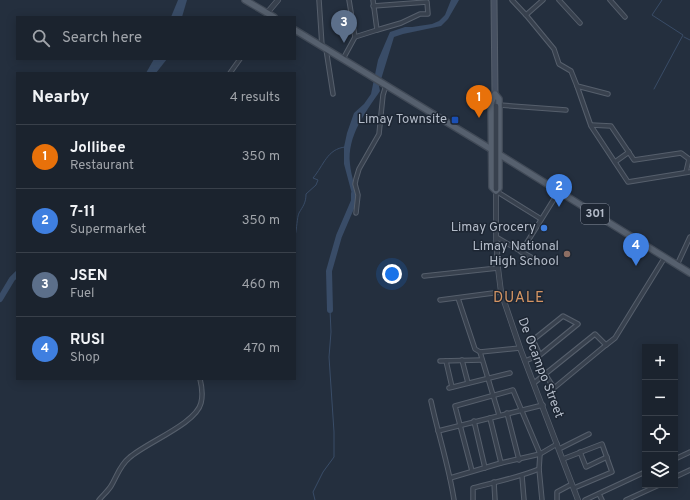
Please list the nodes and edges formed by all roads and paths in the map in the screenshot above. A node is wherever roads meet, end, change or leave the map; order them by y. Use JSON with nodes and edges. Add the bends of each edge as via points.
{"nodes":[{"id":1,"x":245,"y":0,"type":"edge"},
{"id":2,"x":278,"y":0,"type":"edge"},
{"id":3,"x":319,"y":0,"type":"edge"},
{"id":4,"x":348,"y":0,"type":"edge"},
{"id":5,"x":373,"y":0,"type":"edge"},
{"id":6,"x":494,"y":0,"type":"edge"},
{"id":7,"x":512,"y":0,"type":"edge"},
{"id":8,"x":543,"y":0,"type":"edge"},
{"id":9,"x":559,"y":0,"type":"edge"},
{"id":10,"x":610,"y":0,"type":"edge"},
{"id":11,"x":373,"y":6,"type":"junction"},
{"id":12,"x":526,"y":15,"type":"junction"},
{"id":13,"x":270,"y":16,"type":"edge"},
{"id":14,"x":625,"y":17,"type":"dead end"},
{"id":15,"x":580,"y":23,"type":"dead end"},
{"id":16,"x":378,"y":30,"type":"junction"},
{"id":17,"x":296,"y":31,"type":"edge"},
{"id":18,"x":355,"y":37,"type":"junction"},
{"id":19,"x":324,"y":48,"type":"junction"},
{"id":20,"x":342,"y":59,"type":"junction"},
{"id":21,"x":239,"y":60,"type":"edge"},
{"id":22,"x":231,"y":72,"type":"edge"},
{"id":23,"x":384,"y":84,"type":"junction"},
{"id":24,"x":577,"y":86,"type":"junction"},
{"id":25,"x":333,"y":94,"type":"dead end"},
{"id":26,"x":495,"y":94,"type":"junction"},
{"id":27,"x":608,"y":94,"type":"dead end"},
{"id":28,"x":497,"y":106,"type":"junction"},
{"id":29,"x":566,"y":110,"type":"dead end"},
{"id":30,"x":591,"y":125,"type":"junction"},
{"id":31,"x":491,"y":150,"type":"junction"},
{"id":32,"x":629,"y":152,"type":"junction"},
{"id":33,"x":500,"y":155,"type":"junction"},
{"id":34,"x":615,"y":162,"type":"junction"},
{"id":35,"x":688,"y":172,"type":"edge"},
{"id":36,"x":496,"y":190,"type":"junction"},
{"id":37,"x":559,"y":191,"type":"junction"},
{"id":38,"x":356,"y":213,"type":"dead end"},
{"id":39,"x":541,"y":219,"type":"junction"},
{"id":40,"x":496,"y":237,"type":"junction"},
{"id":41,"x":690,"y":237,"type":"edge"},
{"id":42,"x":689,"y":243,"type":"edge"},
{"id":43,"x":521,"y":252,"type":"junction"},
{"id":44,"x":665,"y":258,"type":"junction"},
{"id":45,"x":536,"y":260,"type":"dead end"},
{"id":46,"x":677,"y":265,"type":"junction"},
{"id":47,"x":498,"y":268,"type":"junction"},
{"id":48,"x":690,"y":273,"type":"edge"},
{"id":49,"x":424,"y":276,"type":"dead end"},
{"id":50,"x":501,"y":292,"type":"junction"},
{"id":51,"x":458,"y":298,"type":"junction"},
{"id":52,"x":440,"y":300,"type":"dead end"},
{"id":53,"x":606,"y":345,"type":"junction"},
{"id":54,"x":520,"y":348,"type":"junction"},
{"id":55,"x":480,"y":352,"type":"junction"},
{"id":56,"x":540,"y":355,"type":"junction"},
{"id":57,"x":462,"y":360,"type":"junction"},
{"id":58,"x":482,"y":360,"type":"junction"},
{"id":59,"x":440,"y":361,"type":"dead end"},
{"id":60,"x":446,"y":361,"type":"junction"},
{"id":61,"x":525,"y":361,"type":"junction"},
{"id":62,"x":510,"y":373,"type":"dead end"},
{"id":63,"x":545,"y":374,"type":"junction"},
{"id":64,"x":488,"y":378,"type":"junction"},
{"id":65,"x":200,"y":380,"type":"edge"},
{"id":66,"x":468,"y":383,"type":"junction"},
{"id":67,"x":534,"y":383,"type":"junction"},
{"id":68,"x":493,"y":395,"type":"junction"},
{"id":69,"x":431,"y":401,"type":"dead end"},
{"id":70,"x":543,"y":405,"type":"junction"},
{"id":71,"x":522,"y":410,"type":"junction"},
{"id":72,"x":507,"y":413,"type":"junction"},
{"id":73,"x":499,"y":415,"type":"junction"},
{"id":74,"x":490,"y":418,"type":"junction"},
{"id":75,"x":474,"y":421,"type":"junction"},
{"id":76,"x":460,"y":425,"type":"junction"},
{"id":77,"x":438,"y":431,"type":"junction"},
{"id":78,"x":589,"y":434,"type":"dead end"},
{"id":79,"x":558,"y":447,"type":"junction"},
{"id":80,"x":580,"y":452,"type":"junction"},
{"id":81,"x":690,"y":452,"type":"edge"},
{"id":82,"x":540,"y":454,"type":"junction"},
{"id":83,"x":607,"y":457,"type":"junction"},
{"id":84,"x":678,"y":458,"type":"edge"},
{"id":85,"x":519,"y":460,"type":"junction"},
{"id":86,"x":563,"y":460,"type":"junction"},
{"id":87,"x":501,"y":463,"type":"junction"},
{"id":88,"x":485,"y":468,"type":"junction"},
{"id":89,"x":539,"y":469,"type":"junction"},
{"id":90,"x":690,"y":470,"type":"edge"},
{"id":91,"x":472,"y":472,"type":"junction"},
{"id":92,"x":642,"y":473,"type":"edge"},
{"id":93,"x":522,"y":476,"type":"junction"},
{"id":94,"x":678,"y":476,"type":"edge"},
{"id":95,"x":450,"y":478,"type":"junction"},
{"id":96,"x":494,"y":482,"type":"junction"},
{"id":97,"x":573,"y":486,"type":"junction"},
{"id":98,"x":652,"y":488,"type":"edge"},
{"id":99,"x":599,"y":494,"type":"junction"},
{"id":100,"x":99,"y":500,"type":"edge"},
{"id":101,"x":454,"y":500,"type":"edge"},
{"id":102,"x":473,"y":500,"type":"edge"},
{"id":103,"x":495,"y":500,"type":"edge"},
{"id":104,"x":524,"y":500,"type":"edge"},
{"id":105,"x":542,"y":500,"type":"edge"},
{"id":106,"x":557,"y":500,"type":"edge"},
{"id":107,"x":578,"y":500,"type":"edge"},
{"id":108,"x":585,"y":500,"type":"edge"},
{"id":109,"x":602,"y":500,"type":"edge"},
{"id":110,"x":626,"y":500,"type":"edge"}],
"edges":[{"from":1,"to":13,"type":"main road"},
{"from":2,"to":13,"type":"street"},
{"from":3,"to":19,"type":"street"},
{"from":4,"to":18,"type":"street"},
{"from":5,"to":11,"type":"street"},
{"from":6,"to":26,"type":"main road"},
{"from":7,"to":12,"type":"street"},
{"from":8,"to":12,"type":"street"},
{"from":9,"to":15,"type":"street"},
{"from":10,"to":14,"type":"street"},
{"from":11,"to":16,"type":"street"},
{"from":11,"to":16,"type":"street","via":[[427,2],[428,14],[420,14]]},
{"from":12,"to":24,"type":"street","via":[[554,49],[559,64],[571,71]]},
{"from":16,"to":18,"type":"street"},
{"from":17,"to":19,"type":"main road","number":"301"},
{"from":18,"to":20,"type":"street"},
{"from":19,"to":20,"type":"main road","number":"301"},
{"from":19,"to":25,"type":"street"},
{"from":20,"to":23,"type":"main road","number":"301"},
{"from":21,"to":22,"type":"street"},
{"from":23,"to":31,"type":"main road","number":"301"},
{"from":23,"to":38,"type":"street","via":[[380,134],[356,178]]},
{"from":24,"to":27,"type":"street"},
{"from":24,"to":30,"type":"street"},
{"from":26,"to":28,"type":"main road","via":[[499,99]]},
{"from":26,"to":31,"type":"main road","via":[[491,103]]},
{"from":28,"to":29,"type":"street"},
{"from":28,"to":33,"type":"main road"},
{"from":28,"to":36,"type":"street","name":"De Ocampo Street","bridge":true},
{"from":30,"to":32,"type":"street","via":[[611,126]]},
{"from":30,"to":34,"type":"street"},
{"from":31,"to":33,"type":"main road","number":"301"},
{"from":31,"to":36,"type":"main road","via":[[492,187]]},
{"from":32,"to":34,"type":"street"},
{"from":32,"to":35,"type":"street","via":[[634,160],[681,153],[689,159]]},
{"from":33,"to":36,"type":"main road","via":[[499,188]]},
{"from":33,"to":37,"type":"main road","number":"301"},
{"from":34,"to":35,"type":"street","via":[[628,182]]},
{"from":36,"to":39,"type":"street"},
{"from":36,"to":40,"type":"street","name":"De Ocampo Street"},
{"from":37,"to":39,"type":"street"},
{"from":37,"to":44,"type":"main road","number":"301"},
{"from":39,"to":43,"type":"street"},
{"from":40,"to":43,"type":"street"},
{"from":40,"to":47,"type":"street","name":"De Ocampo Street"},
{"from":41,"to":42,"type":"street"},
{"from":42,"to":46,"type":"street"},
{"from":43,"to":45,"type":"street"},
{"from":44,"to":46,"type":"main road","number":"301"},
{"from":44,"to":53,"type":"street","via":[[615,338]]},
{"from":46,"to":48,"type":"main road","number":"301"},
{"from":47,"to":49,"type":"street"},
{"from":47,"to":50,"type":"street","name":"De Ocampo Street"},
{"from":50,"to":51,"type":"street"},
{"from":50,"to":54,"type":"street","name":"De Ocampo Street"},
{"from":51,"to":52,"type":"street"},
{"from":51,"to":55,"type":"street","via":[[475,349]]},
{"from":53,"to":63,"type":"street","via":[[595,334]]},
{"from":53,"to":63,"type":"street","via":[[554,388]]},
{"from":54,"to":55,"type":"street"},
{"from":54,"to":61,"type":"street","name":"De Ocampo Street"},
{"from":55,"to":58,"type":"street"},
{"from":56,"to":56,"type":"street","via":[[551,346],[578,324],[563,316],[539,335],[533,340]]},
{"from":56,"to":61,"type":"street"},
{"from":57,"to":58,"type":"street"},
{"from":57,"to":60,"type":"street"},
{"from":57,"to":66,"type":"street"},
{"from":58,"to":64,"type":"street"},
{"from":59,"to":60,"type":"street"},
{"from":60,"to":66,"type":"street","via":[[451,387]]},
{"from":61,"to":67,"type":"street","name":"De Ocampo Street"},
{"from":62,"to":64,"type":"street"},
{"from":63,"to":67,"type":"street"},
{"from":64,"to":66,"type":"street"},
{"from":64,"to":68,"type":"street"},
{"from":65,"to":100,"type":"street","via":[[203,394],[198,410],[174,430],[130,456],[110,488]]},
{"from":67,"to":70,"type":"street","name":"De Ocampo Street"},
{"from":68,"to":71,"type":"street","via":[[513,390]]},
{"from":68,"to":73,"type":"street"},
{"from":68,"to":76,"type":"street","via":[[454,406]]},
{"from":69,"to":77,"type":"street"},
{"from":70,"to":71,"type":"street"},
{"from":70,"to":79,"type":"street","name":"De Ocampo Street"},
{"from":71,"to":72,"type":"street"},
{"from":71,"to":82,"type":"street"},
{"from":72,"to":73,"type":"street"},
{"from":72,"to":85,"type":"street"},
{"from":73,"to":74,"type":"street"},
{"from":74,"to":75,"type":"street"},
{"from":74,"to":87,"type":"street"},
{"from":75,"to":76,"type":"street"},
{"from":75,"to":88,"type":"street"},
{"from":76,"to":77,"type":"street"},
{"from":76,"to":91,"type":"street"},
{"from":77,"to":95,"type":"street"},
{"from":78,"to":79,"type":"street"},
{"from":79,"to":82,"type":"street"},
{"from":79,"to":86,"type":"street","name":"De Ocampo Street"},
{"from":80,"to":83,"type":"street","via":[[602,444]]},
{"from":80,"to":83,"type":"street","via":[[586,467]]},
{"from":80,"to":86,"type":"street"},
{"from":81,"to":84,"type":"street"},
{"from":82,"to":85,"type":"street"},
{"from":82,"to":89,"type":"street"},
{"from":83,"to":97,"type":"street","via":[[612,472]]},
{"from":85,"to":87,"type":"street"},
{"from":86,"to":97,"type":"street","name":"De Ocampo Street"},
{"from":87,"to":88,"type":"street"},
{"from":88,"to":91,"type":"street"},
{"from":89,"to":93,"type":"street"},
{"from":89,"to":105,"type":"street"},
{"from":90,"to":94,"type":"street"},
{"from":91,"to":95,"type":"street"},
{"from":92,"to":99,"type":"street"},
{"from":93,"to":96,"type":"street"},
{"from":93,"to":104,"type":"street"},
{"from":95,"to":101,"type":"street"},
{"from":96,"to":102,"type":"street","via":[[473,488]]},
{"from":96,"to":103,"type":"street"},
{"from":97,"to":106,"type":"street","via":[[557,492]]},
{"from":97,"to":107,"type":"street","name":"De Ocampo Street"},
{"from":98,"to":110,"type":"street"},
{"from":99,"to":108,"type":"street"},
{"from":99,"to":109,"type":"street"}]}
